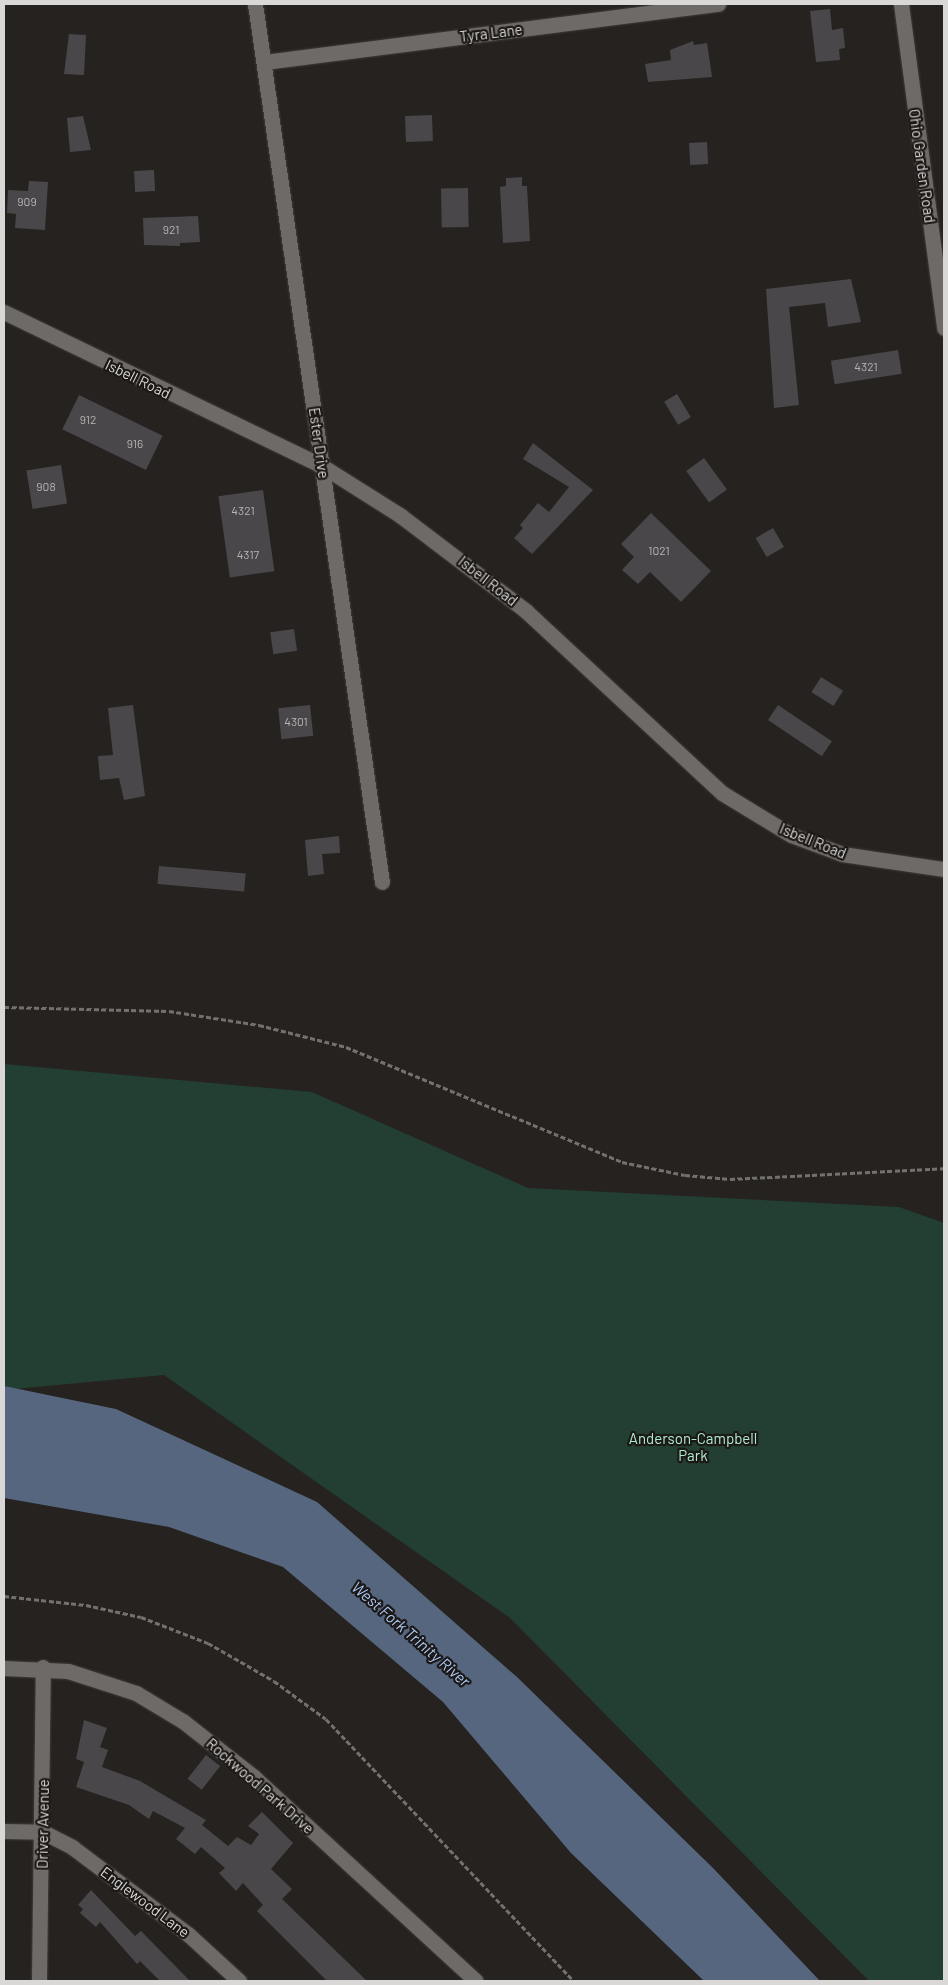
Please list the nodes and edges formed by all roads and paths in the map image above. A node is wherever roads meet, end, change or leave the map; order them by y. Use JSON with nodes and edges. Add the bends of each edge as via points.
{"nodes":[{"id":1,"x":255,"y":4,"type":"edge"},
{"id":2,"x":718,"y":4,"type":"edge"},
{"id":3,"x":901,"y":4,"type":"edge"},
{"id":4,"x":264,"y":62,"type":"junction"},
{"id":5,"x":4,"y":312,"type":"edge"},
{"id":6,"x":944,"y":328,"type":"edge"},
{"id":7,"x":322,"y":466,"type":"junction"},
{"id":8,"x":944,"y":869,"type":"edge"},
{"id":9,"x":382,"y":882,"type":"dead end"},
{"id":10,"x":4,"y":1006,"type":"edge"},
{"id":11,"x":944,"y":1168,"type":"edge"},
{"id":12,"x":4,"y":1596,"type":"edge"},
{"id":13,"x":43,"y":1667,"type":"junction"},
{"id":14,"x":4,"y":1668,"type":"edge"},
{"id":15,"x":4,"y":1831,"type":"edge"},
{"id":16,"x":43,"y":1832,"type":"junction"},
{"id":17,"x":39,"y":1981,"type":"edge"},
{"id":18,"x":240,"y":1981,"type":"edge"},
{"id":19,"x":476,"y":1981,"type":"edge"},
{"id":20,"x":574,"y":1981,"type":"edge"}],
"edges":[{"from":1,"to":4,"type":"street","name":"Ester Drive"},
{"from":2,"to":4,"type":"street","name":"Tyra Lane"},
{"from":3,"to":6,"type":"street","name":"Ohio Garden Road"},
{"from":4,"to":7,"type":"street","name":"Ester Drive"},
{"from":5,"to":7,"type":"street","name":"Isbell Road"},
{"from":7,"to":8,"type":"street","name":"Isbell Road","via":[[466,562],[526,611],[722,793],[791,835],[842,854]]},
{"from":7,"to":9,"type":"street","name":"Ester Drive"},
{"from":10,"to":11,"type":"path","via":[[169,1011],[260,1025],[346,1048],[622,1162],[685,1175],[730,1178]]},
{"from":12,"to":20,"type":"path","via":[[86,1605],[141,1617],[208,1644],[274,1681],[326,1719]]},
{"from":13,"to":14,"type":"street","name":"Rockwood Park Drive"},
{"from":13,"to":16,"type":"street","name":"Driver Avenue"},
{"from":13,"to":19,"type":"street","name":"Rockwood Park Drive","via":[[136,1692],[184,1722],[254,1777]]},
{"from":15,"to":16,"type":"street"},
{"from":16,"to":17,"type":"street","name":"Driver Avenue"},
{"from":16,"to":18,"type":"street","name":"Englewood Lane","via":[[72,1847],[189,1935]]}]}
